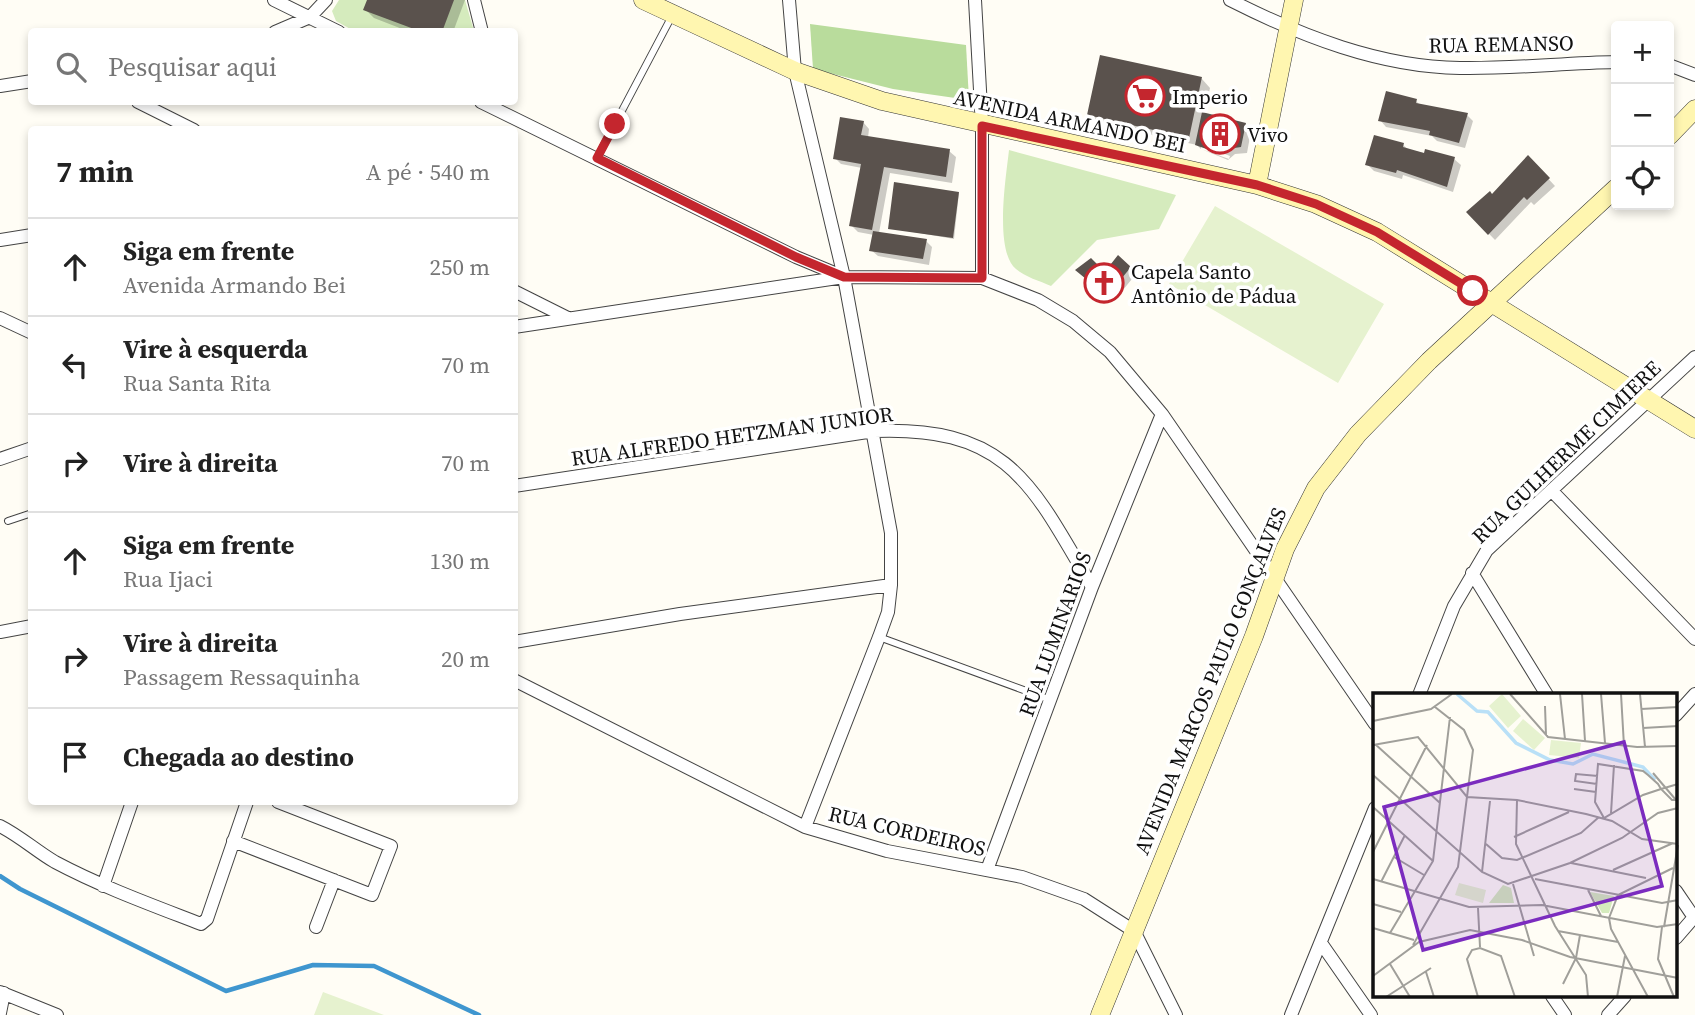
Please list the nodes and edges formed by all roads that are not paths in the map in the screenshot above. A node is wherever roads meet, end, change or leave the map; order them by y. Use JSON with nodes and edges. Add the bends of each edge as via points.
{"nodes":[{"id":1,"x":274,"y":0,"type":"edge"},
{"id":2,"x":326,"y":0,"type":"edge"},
{"id":3,"x":474,"y":0,"type":"edge"},
{"id":4,"x":643,"y":0,"type":"edge"},
{"id":5,"x":789,"y":0,"type":"edge"},
{"id":6,"x":975,"y":0,"type":"edge"},
{"id":7,"x":1230,"y":0,"type":"edge"},
{"id":8,"x":1294,"y":0,"type":"edge"},
{"id":9,"x":673,"y":14,"type":"junction"},
{"id":10,"x":310,"y":17,"type":"junction"},
{"id":11,"x":284,"y":28,"type":"edge"},
{"id":12,"x":331,"y":28,"type":"edge"},
{"id":13,"x":481,"y":28,"type":"edge"},
{"id":14,"x":1288,"y":29,"type":"junction"},
{"id":15,"x":1611,"y":62,"type":"edge"},
{"id":16,"x":1695,"y":63,"type":"edge"},
{"id":17,"x":1674,"y":64,"type":"edge"},
{"id":18,"x":1674,"y":66,"type":"edge"},
{"id":19,"x":795,"y":71,"type":"junction"},
{"id":20,"x":1695,"y":75,"type":"edge"},
{"id":21,"x":28,"y":82,"type":"edge"},
{"id":22,"x":0,"y":86,"type":"edge"},
{"id":23,"x":144,"y":105,"type":"edge"},
{"id":24,"x":501,"y":106,"type":"edge"},
{"id":25,"x":1694,"y":109,"type":"edge"},
{"id":26,"x":186,"y":126,"type":"edge"},
{"id":27,"x":982,"y":126,"type":"junction"},
{"id":28,"x":1674,"y":131,"type":"edge"},
{"id":29,"x":597,"y":158,"type":"junction"},
{"id":30,"x":1257,"y":185,"type":"junction"},
{"id":31,"x":1611,"y":192,"type":"edge"},
{"id":32,"x":28,"y":236,"type":"edge"},
{"id":33,"x":0,"y":240,"type":"edge"},
{"id":34,"x":844,"y":277,"type":"junction"},
{"id":35,"x":982,"y":278,"type":"junction"},
{"id":36,"x":518,"y":293,"type":"edge"},
{"id":37,"x":1492,"y":303,"type":"junction"},
{"id":38,"x":0,"y":318,"type":"edge"},
{"id":39,"x":568,"y":318,"type":"junction"},
{"id":40,"x":518,"y":326,"type":"edge"},
{"id":41,"x":28,"y":331,"type":"edge"},
{"id":42,"x":1695,"y":357,"type":"edge"},
{"id":43,"x":1648,"y":400,"type":"junction"},
{"id":44,"x":1163,"y":414,"type":"junction"},
{"id":45,"x":1695,"y":429,"type":"edge"},
{"id":46,"x":874,"y":431,"type":"junction"},
{"id":47,"x":28,"y":449,"type":"edge"},
{"id":48,"x":0,"y":459,"type":"edge"},
{"id":49,"x":518,"y":485,"type":"edge"},
{"id":50,"x":1552,"y":491,"type":"junction"},
{"id":51,"x":28,"y":514,"type":"edge"},
{"id":52,"x":8,"y":521,"type":"dead end"},
{"id":53,"x":1472,"y":573,"type":"junction"},
{"id":54,"x":1274,"y":576,"type":"junction"},
{"id":55,"x":891,"y":585,"type":"junction"},
{"id":56,"x":1092,"y":587,"type":"junction"},
{"id":57,"x":28,"y":627,"type":"edge"},
{"id":58,"x":0,"y":632,"type":"edge"},
{"id":59,"x":879,"y":638,"type":"junction"},
{"id":60,"x":1695,"y":639,"type":"edge"},
{"id":61,"x":518,"y":641,"type":"edge"},
{"id":62,"x":518,"y":682,"type":"edge"},
{"id":63,"x":1420,"y":693,"type":"edge"},
{"id":64,"x":1546,"y":693,"type":"edge"},
{"id":65,"x":1695,"y":694,"type":"edge"},
{"id":66,"x":1051,"y":700,"type":"junction"},
{"id":67,"x":1678,"y":713,"type":"edge"},
{"id":68,"x":1373,"y":721,"type":"edge"},
{"id":69,"x":131,"y":805,"type":"edge"},
{"id":70,"x":246,"y":805,"type":"edge"},
{"id":71,"x":286,"y":805,"type":"edge"},
{"id":72,"x":1373,"y":813,"type":"edge"},
{"id":73,"x":0,"y":826,"type":"edge"},
{"id":74,"x":805,"y":827,"type":"junction"},
{"id":75,"x":233,"y":841,"type":"junction"},
{"id":76,"x":987,"y":870,"type":"junction"},
{"id":77,"x":334,"y":880,"type":"junction"},
{"id":78,"x":103,"y":886,"type":"junction"},
{"id":79,"x":1678,"y":894,"type":"edge"},
{"id":80,"x":1695,"y":917,"type":"edge"},
{"id":81,"x":316,"y":927,"type":"dead end"},
{"id":82,"x":1134,"y":932,"type":"junction"},
{"id":83,"x":1678,"y":936,"type":"edge"},
{"id":84,"x":1321,"y":943,"type":"junction"},
{"id":85,"x":2,"y":992,"type":"edge"},
{"id":86,"x":1553,"y":998,"type":"edge"},
{"id":87,"x":1623,"y":998,"type":"edge"},
{"id":88,"x":0,"y":1013,"type":"edge"},
{"id":89,"x":57,"y":1015,"type":"edge"},
{"id":90,"x":1100,"y":1015,"type":"edge"},
{"id":91,"x":1175,"y":1015,"type":"edge"},
{"id":92,"x":1292,"y":1015,"type":"edge"},
{"id":93,"x":1371,"y":1015,"type":"edge"},
{"id":94,"x":1565,"y":1015,"type":"edge"},
{"id":95,"x":1608,"y":1015,"type":"edge"}],
"edges":[{"from":1,"to":10,"type":"street"},
{"from":2,"to":10,"type":"street"},
{"from":3,"to":13,"type":"street"},
{"from":4,"to":9,"type":"street","name":"AVENIDA ARMANDO BEI"},
{"from":5,"to":19,"type":"street"},
{"from":6,"to":27,"type":"street"},
{"from":7,"to":14,"type":"street","name":"RUA REMANSO"},
{"from":8,"to":14,"type":"street"},
{"from":9,"to":19,"type":"street","name":"AVENIDA ARMANDO BEI"},
{"from":9,"to":29,"type":"lane"},
{"from":10,"to":11,"type":"street"},
{"from":10,"to":12,"type":"street"},
{"from":14,"to":15,"type":"street","name":"RUA REMANSO","via":[[1402,62],[1459,68]]},
{"from":14,"to":30,"type":"street"},
{"from":16,"to":17,"type":"street"},
{"from":18,"to":20,"type":"street"},
{"from":19,"to":27,"type":"street","name":"AVENIDA ARMANDO BEI","via":[[882,102]]},
{"from":19,"to":34,"type":"street"},
{"from":21,"to":22,"type":"street"},
{"from":23,"to":26,"type":"street"},
{"from":24,"to":29,"type":"street"},
{"from":25,"to":28,"type":"street"},
{"from":27,"to":30,"type":"street","name":"AVENIDA ARMANDO BEI"},
{"from":27,"to":35,"type":"street"},
{"from":29,"to":34,"type":"street"},
{"from":30,"to":37,"type":"street","name":"AVENIDA ARMANDO BEI","via":[[1316,204],[1377,232]]},
{"from":31,"to":37,"type":"street","name":"AVENIDA MARCOS PAULO GONÇALVES"},
{"from":32,"to":33,"type":"street"},
{"from":34,"to":35,"type":"street"},
{"from":34,"to":39,"type":"street"},
{"from":34,"to":46,"type":"street"},
{"from":35,"to":44,"type":"street","via":[[1038,300],[1073,321],[1110,352]]},
{"from":36,"to":39,"type":"street"},
{"from":37,"to":43,"type":"street","name":"AVENIDA ARMANDO BEI"},
{"from":37,"to":54,"type":"street","name":"AVENIDA MARCOS PAULO GONÇALVES","via":[[1358,434],[1316,488]]},
{"from":38,"to":41,"type":"street"},
{"from":39,"to":40,"type":"street"},
{"from":42,"to":43,"type":"street","name":"RUA GULHERME CIMIERE"},
{"from":43,"to":45,"type":"street","name":"AVENIDA ARMANDO BEI"},
{"from":43,"to":50,"type":"street","name":"RUA GULHERME CIMIERE"},
{"from":44,"to":54,"type":"street"},
{"from":44,"to":56,"type":"street","name":"RUA LUMINARIOS"},
{"from":46,"to":49,"type":"street","name":"RUA ALFREDO HETZMAN JUNIOR"},
{"from":46,"to":55,"type":"street","via":[[891,533]]},
{"from":46,"to":56,"type":"street","name":"RUA ALFREDO HETZMAN JUNIOR","via":[[916,430],[955,436],[995,455],[1044,507]]},
{"from":47,"to":48,"type":"street"},
{"from":50,"to":53,"type":"street","name":"RUA GULHERME CIMIERE","via":[[1487,550]]},
{"from":50,"to":60,"type":"street"},
{"from":51,"to":52,"type":"lane"},
{"from":53,"to":63,"type":"street","name":"RUA GULHERME CIMIERE"},
{"from":53,"to":64,"type":"street"},
{"from":54,"to":68,"type":"street"},
{"from":54,"to":82,"type":"street","name":"AVENIDA MARCOS PAULO GONÇALVES"},
{"from":55,"to":59,"type":"street"},
{"from":55,"to":61,"type":"street"},
{"from":56,"to":66,"type":"street","name":"RUA LUMINARIOS"},
{"from":57,"to":58,"type":"street"},
{"from":59,"to":66,"type":"lane"},
{"from":59,"to":74,"type":"street"},
{"from":62,"to":74,"type":"street","name":"RUA CORDEIROS"},
{"from":65,"to":67,"type":"street"},
{"from":66,"to":76,"type":"street","name":"RUA LUMINARIOS"},
{"from":69,"to":78,"type":"street"},
{"from":70,"to":75,"type":"street"},
{"from":71,"to":77,"type":"street","via":[[391,846],[372,895]]},
{"from":72,"to":84,"type":"street"},
{"from":73,"to":78,"type":"street"},
{"from":74,"to":76,"type":"street","name":"RUA CORDEIROS","via":[[887,851]]},
{"from":75,"to":77,"type":"street"},
{"from":75,"to":78,"type":"street","via":[[207,919],[201,924]]},
{"from":76,"to":82,"type":"street","name":"RUA CORDEIROS","via":[[1058,887]]},
{"from":77,"to":81,"type":"street"},
{"from":79,"to":80,"type":"street"},
{"from":80,"to":83,"type":"street"},
{"from":82,"to":90,"type":"street","name":"AVENIDA MARCOS PAULO GONÇALVES"},
{"from":82,"to":91,"type":"street"},
{"from":84,"to":92,"type":"street"},
{"from":84,"to":93,"type":"street"},
{"from":85,"to":88,"type":"street"},
{"from":85,"to":89,"type":"street"},
{"from":86,"to":94,"type":"street"},
{"from":87,"to":95,"type":"street"}]}
